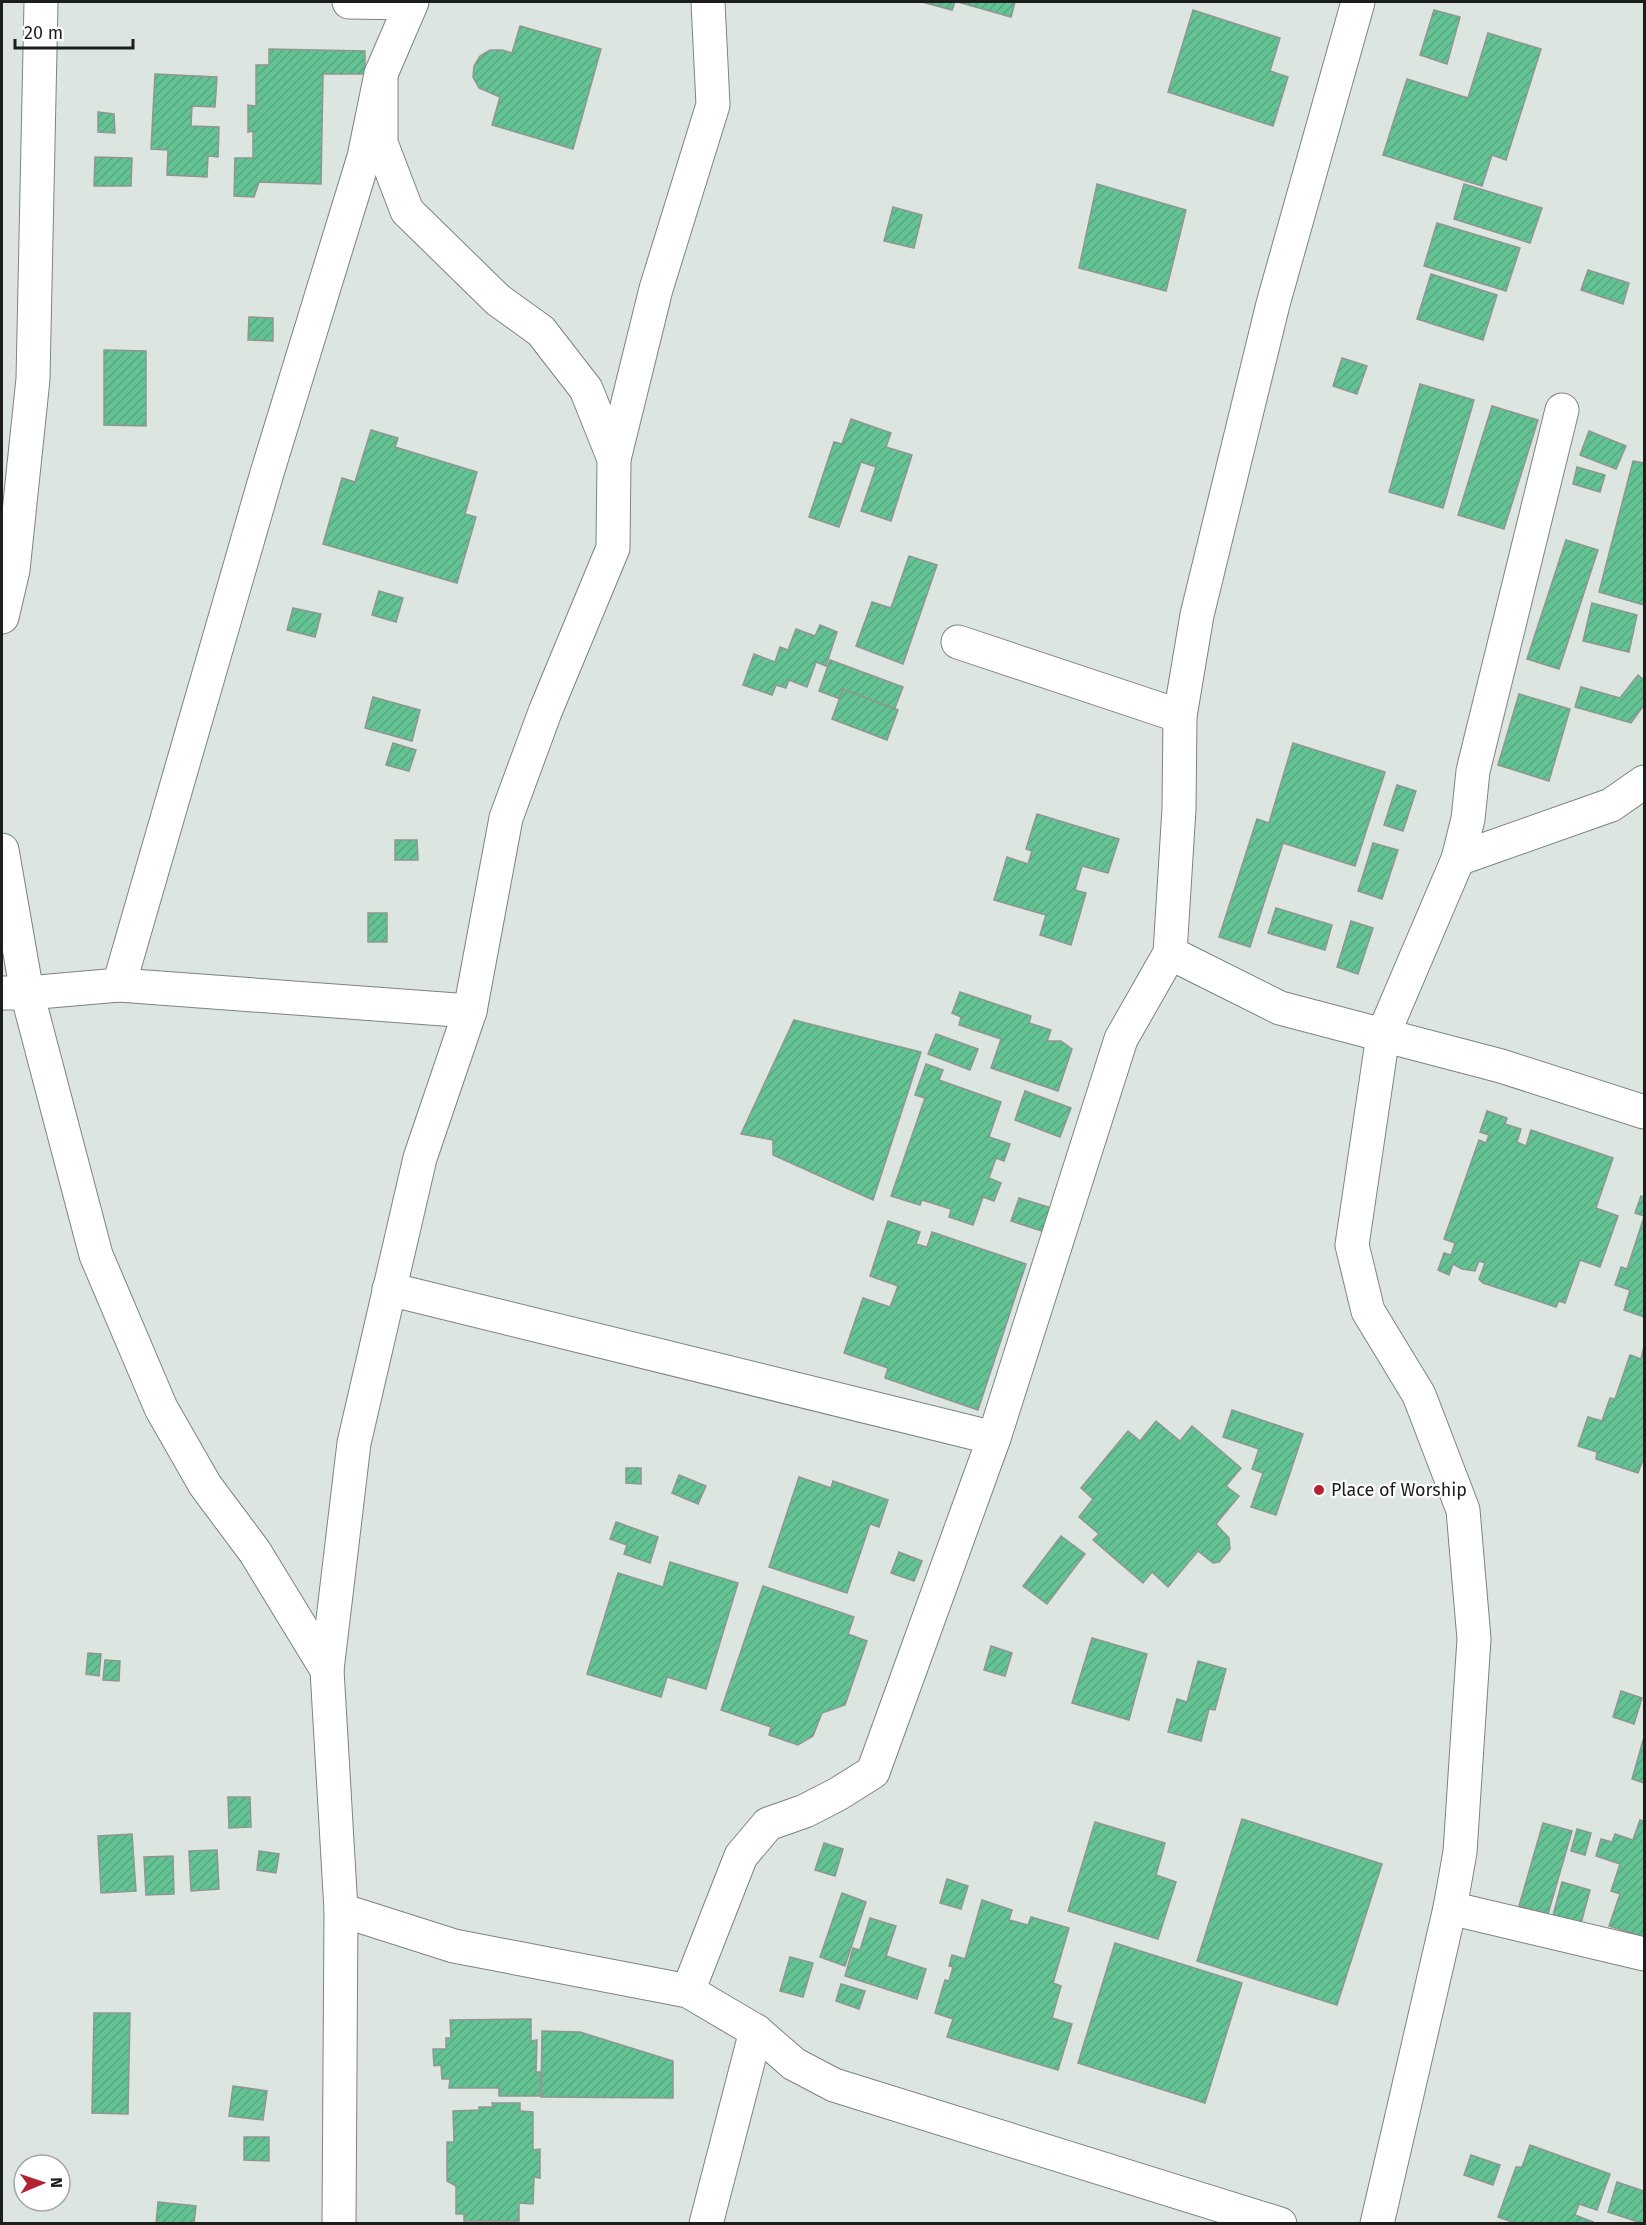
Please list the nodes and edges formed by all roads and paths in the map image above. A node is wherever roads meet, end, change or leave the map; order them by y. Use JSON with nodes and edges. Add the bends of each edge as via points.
{"nodes":[{"id":1,"x":41,"y":2,"type":"edge"},
{"id":2,"x":349,"y":2,"type":"edge"},
{"id":3,"x":412,"y":2,"type":"edge"},
{"id":4,"x":708,"y":2,"type":"edge"},
{"id":5,"x":1358,"y":2,"type":"edge"},
{"id":6,"x":381,"y":74,"type":"junction"},
{"id":7,"x":1562,"y":410,"type":"dead end"},
{"id":8,"x":614,"y":459,"type":"junction"},
{"id":9,"x":2,"y":617,"type":"edge"},
{"id":10,"x":957,"y":642,"type":"dead end"},
{"id":11,"x":1180,"y":716,"type":"junction"},
{"id":12,"x":1644,"y":782,"type":"edge"},
{"id":13,"x":2,"y":850,"type":"edge"},
{"id":14,"x":1458,"y":859,"type":"junction"},
{"id":15,"x":1170,"y":952,"type":"junction"},
{"id":16,"x":119,"y":985,"type":"junction"},
{"id":17,"x":14,"y":993,"type":"edge"},
{"id":18,"x":470,"y":1011,"type":"junction"},
{"id":19,"x":1383,"y":1035,"type":"junction"},
{"id":20,"x":1644,"y":1112,"type":"edge"},
{"id":21,"x":389,"y":1289,"type":"junction"},
{"id":22,"x":994,"y":1438,"type":"junction"},
{"id":23,"x":327,"y":1670,"type":"junction"},
{"id":24,"x":1450,"y":1908,"type":"junction"},
{"id":25,"x":341,"y":1910,"type":"junction"},
{"id":26,"x":1644,"y":1954,"type":"edge"},
{"id":27,"x":688,"y":1991,"type":"junction"},
{"id":28,"x":756,"y":2031,"type":"junction"},
{"id":29,"x":1270,"y":2222,"type":"edge"},
{"id":30,"x":339,"y":2223,"type":"edge"},
{"id":31,"x":705,"y":2223,"type":"edge"},
{"id":32,"x":1377,"y":2223,"type":"edge"}],
"edges":[{"from":1,"to":9,"type":"street","via":[[33,380],[13,570]]},
{"from":2,"to":3,"type":"street"},
{"from":3,"to":6,"type":"street"},
{"from":4,"to":8,"type":"street","via":[[713,105],[656,289]]},
{"from":5,"to":11,"type":"street","via":[[1273,304],[1197,615]]},
{"from":6,"to":8,"type":"street","via":[[381,143],[407,211],[498,300],[541,331],[586,389]]},
{"from":6,"to":16,"type":"street","via":[[364,157]]},
{"from":7,"to":14,"type":"street","via":[[1473,771],[1468,819]]},
{"from":8,"to":18,"type":"street","via":[[613,548],[544,712],[506,818]]},
{"from":10,"to":11,"type":"street"},
{"from":11,"to":15,"type":"street"},
{"from":12,"to":14,"type":"street","via":[[1611,805]]},
{"from":13,"to":17,"type":"street"},
{"from":14,"to":19,"type":"street"},
{"from":15,"to":19,"type":"street","via":[[1280,1008]]},
{"from":15,"to":22,"type":"street","via":[[1120,1039]]},
{"from":16,"to":17,"type":"street"},
{"from":16,"to":18,"type":"street"},
{"from":17,"to":23,"type":"street","via":[[96,1255],[161,1408],[205,1485],[255,1552]]},
{"from":18,"to":21,"type":"street","via":[[420,1158]]},
{"from":19,"to":20,"type":"street","via":[[1501,1066]]},
{"from":19,"to":24,"type":"street","via":[[1352,1245],[1368,1311],[1419,1395],[1463,1510],[1474,1639],[1460,1852]]},
{"from":21,"to":22,"type":"street"},
{"from":21,"to":23,"type":"street","via":[[354,1443]]},
{"from":22,"to":27,"type":"street","via":[[873,1772],[805,1811],[768,1824],[741,1856]]},
{"from":23,"to":25,"type":"street"},
{"from":24,"to":26,"type":"street"},
{"from":24,"to":32,"type":"street"},
{"from":25,"to":27,"type":"street","via":[[454,1946]]},
{"from":25,"to":30,"type":"street"},
{"from":27,"to":28,"type":"street"},
{"from":28,"to":29,"type":"street","via":[[794,2064],[834,2085]]},
{"from":28,"to":31,"type":"street"}]}
